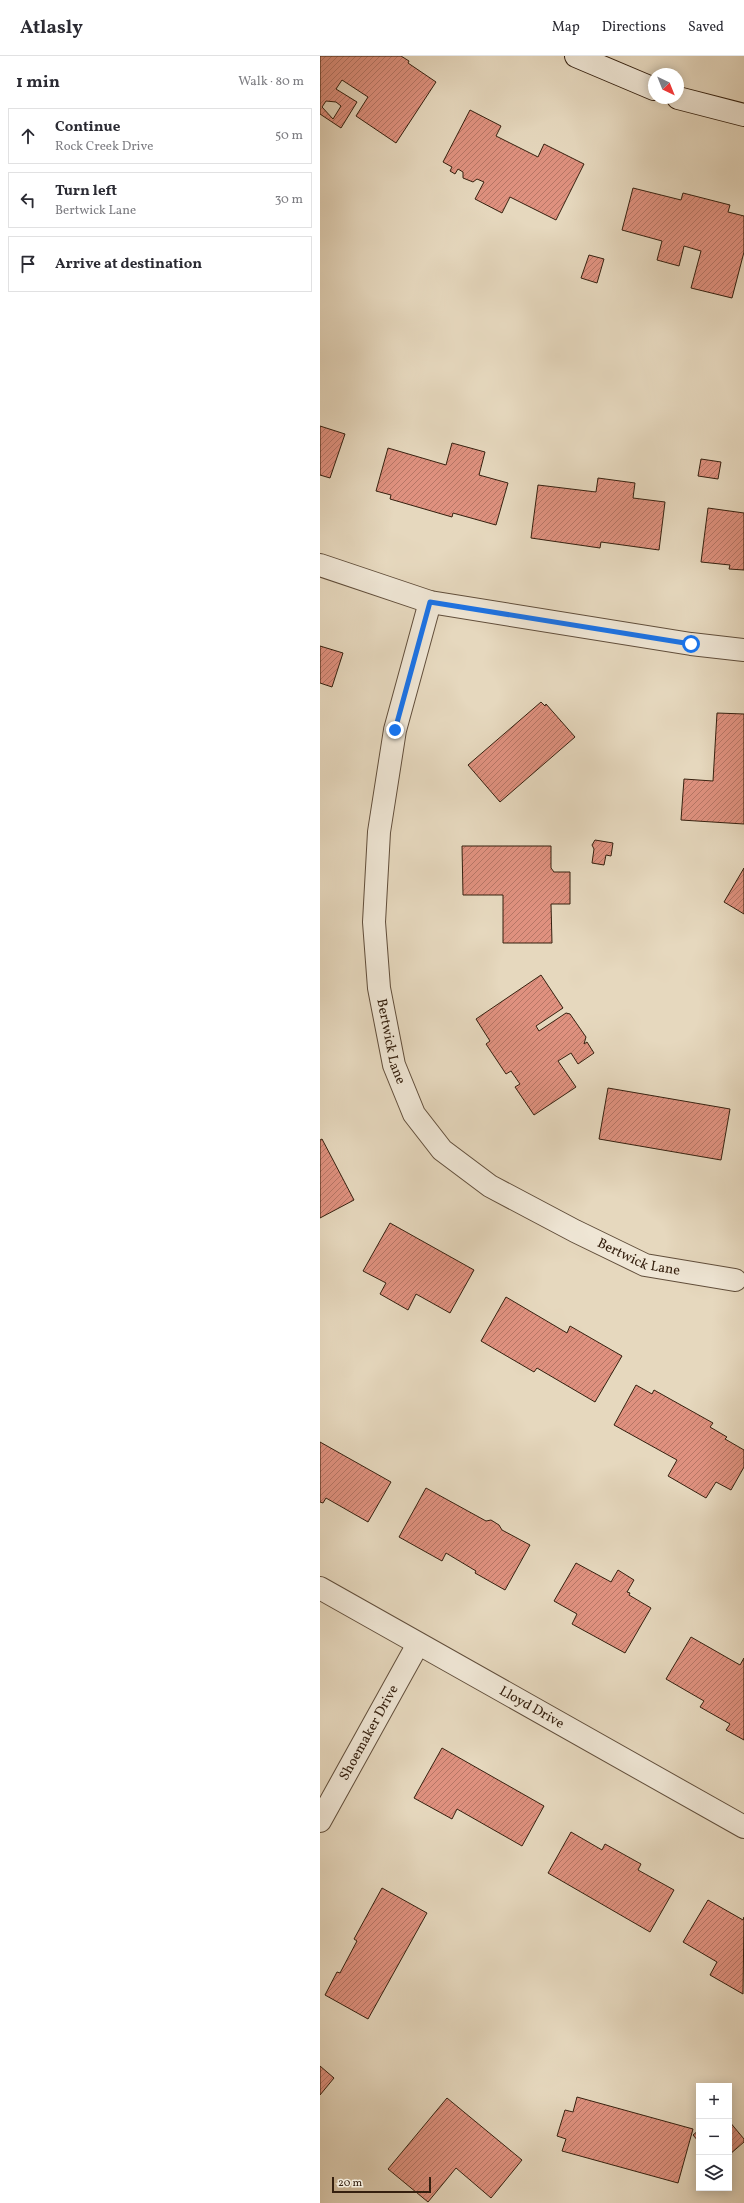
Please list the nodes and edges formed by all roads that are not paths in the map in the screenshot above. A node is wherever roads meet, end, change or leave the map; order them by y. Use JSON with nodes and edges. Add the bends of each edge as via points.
{"nodes":[{"id":1,"x":576,"y":56,"type":"edge"},
{"id":2,"x":648,"y":87,"type":"edge"},
{"id":3,"x":684,"y":100,"type":"edge"},
{"id":4,"x":744,"y":115,"type":"edge"},
{"id":5,"x":320,"y":565,"type":"edge"},
{"id":6,"x":430,"y":602,"type":"junction"},
{"id":7,"x":744,"y":650,"type":"edge"},
{"id":8,"x":735,"y":1280,"type":"dead end"},
{"id":9,"x":320,"y":1588,"type":"edge"},
{"id":10,"x":418,"y":1644,"type":"junction"},
{"id":11,"x":320,"y":1821,"type":"edge"},
{"id":12,"x":744,"y":1827,"type":"edge"}],
"edges":[{"from":1,"to":2,"type":"street"},
{"from":3,"to":4,"type":"street"},
{"from":5,"to":6,"type":"street"},
{"from":6,"to":7,"type":"street","via":[[691,644]]},
{"from":6,"to":8,"type":"street","name":"Bertwick Lane","via":[[395,730],[379,832],[374,922],[379,988],[394,1065],[414,1114],[442,1150],[490,1186],[575,1231],[645,1264]]},
{"from":9,"to":10,"type":"street","name":"Lloyd Drive"},
{"from":10,"to":11,"type":"street","name":"Shoemaker Drive"},
{"from":10,"to":12,"type":"street","name":"Lloyd Drive"}]}
